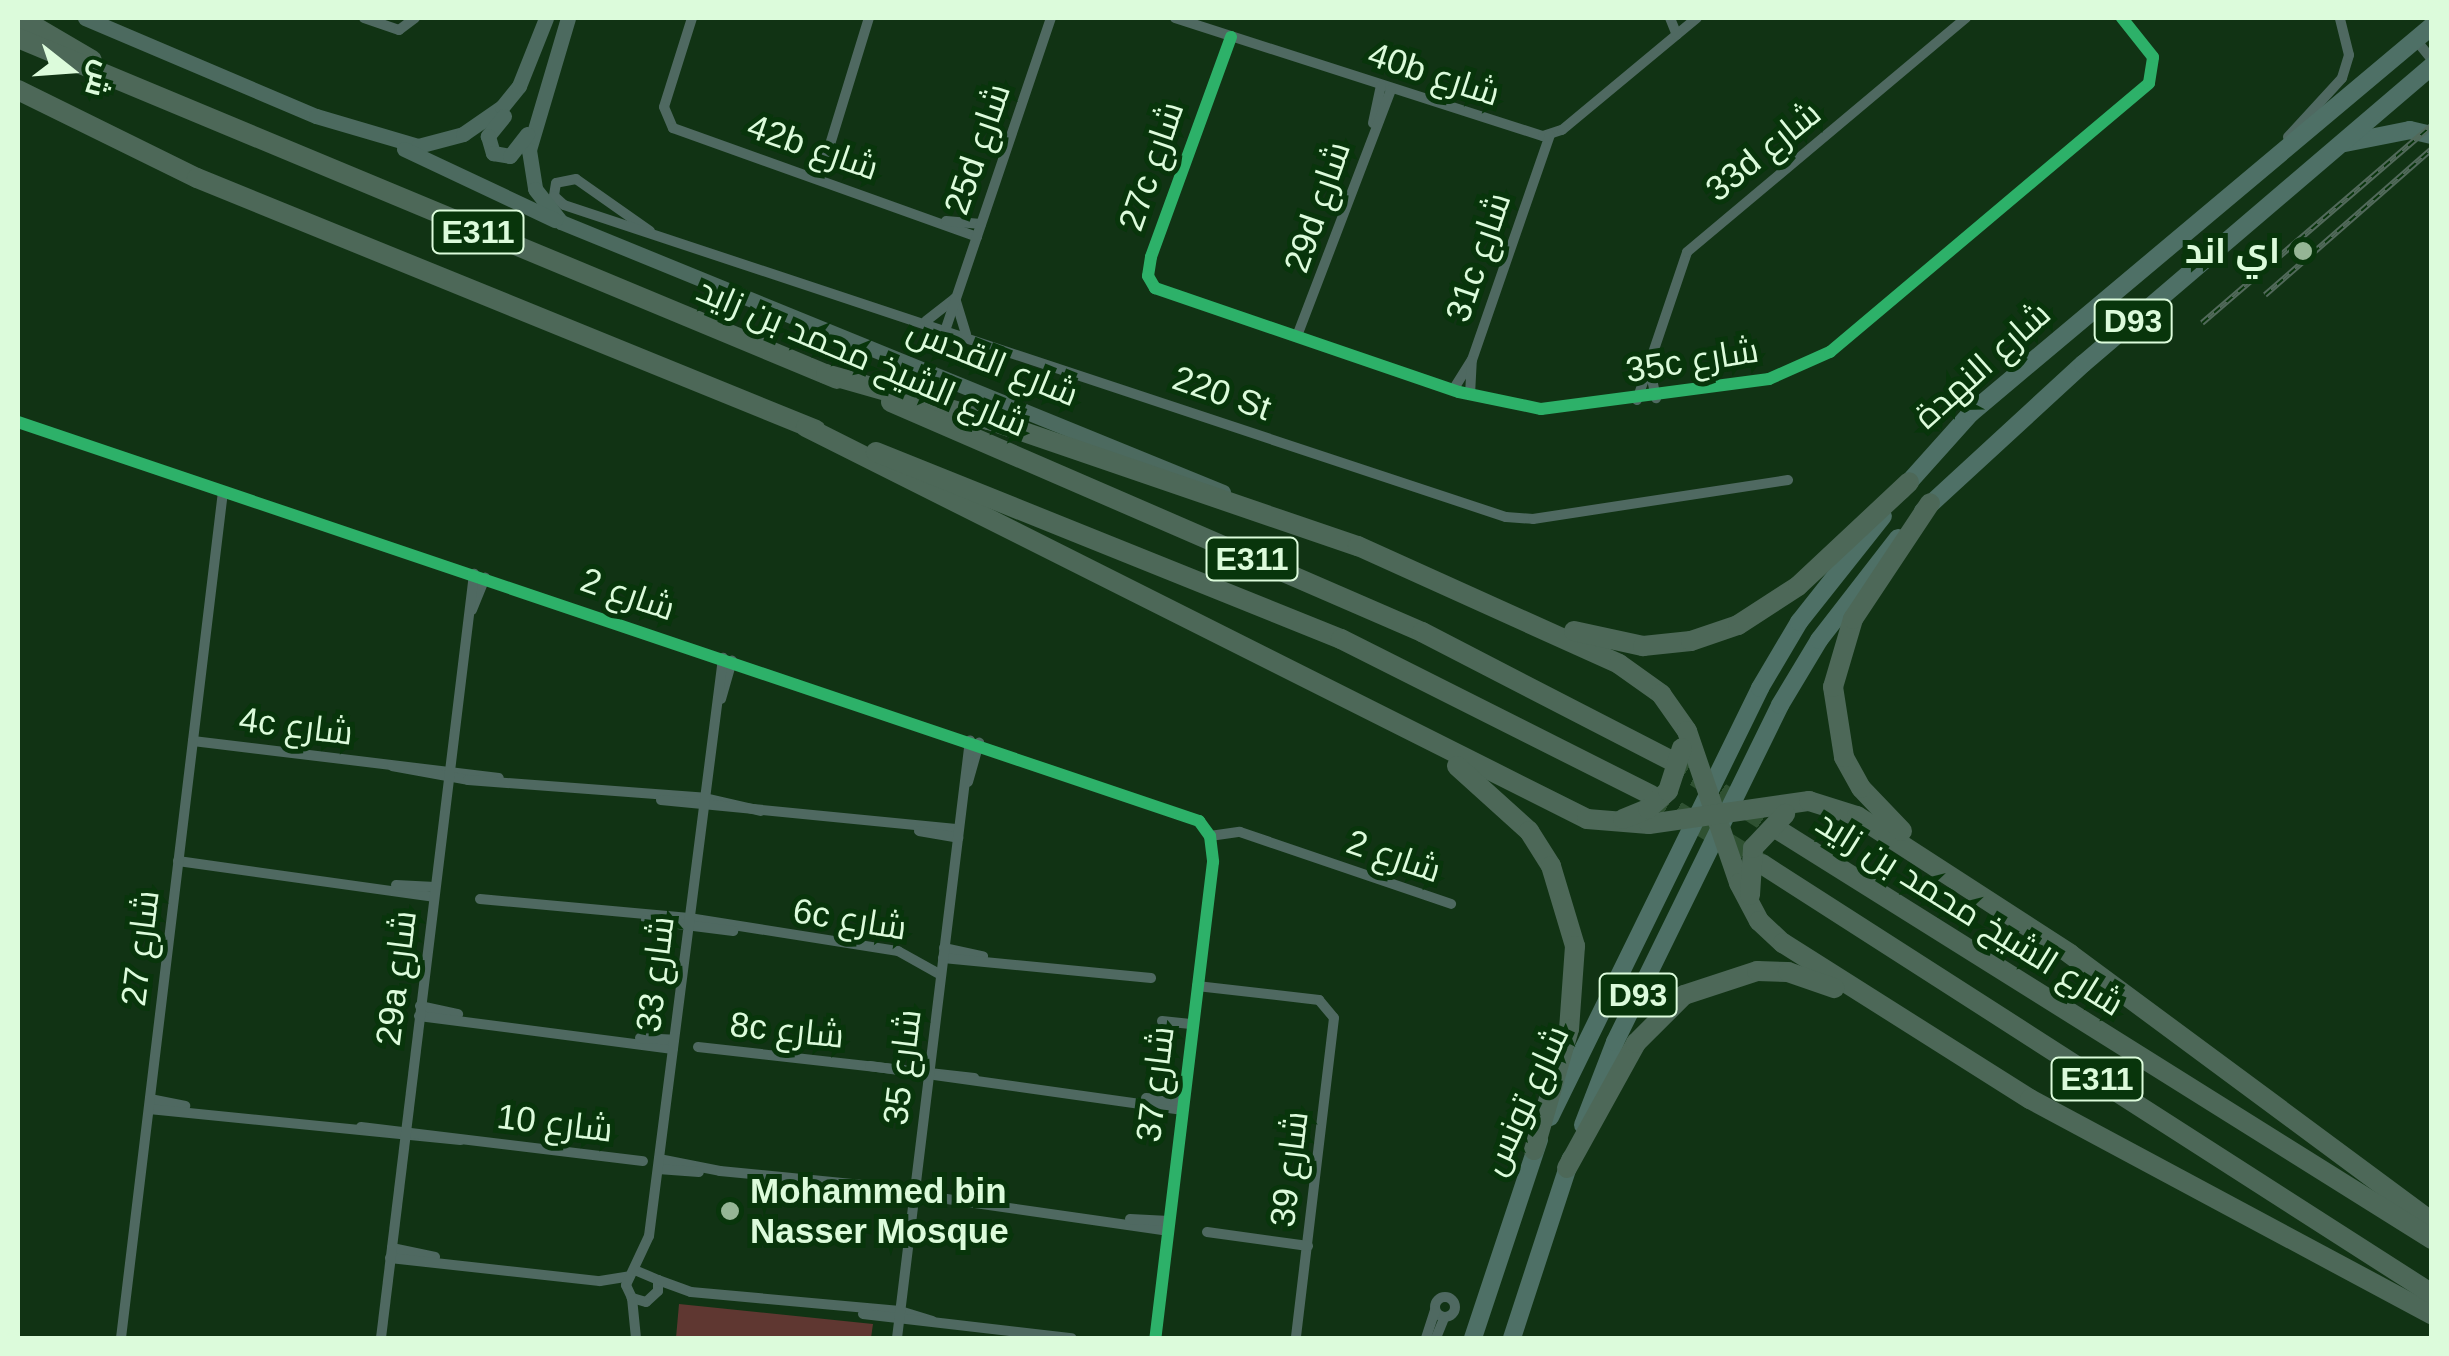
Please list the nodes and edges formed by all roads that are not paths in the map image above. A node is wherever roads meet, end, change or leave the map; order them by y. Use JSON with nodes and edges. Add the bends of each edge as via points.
{"nodes":[{"id":1,"x":20,"y":18,"type":"edge"},
{"id":2,"x":85,"y":18,"type":"edge"},
{"id":3,"x":364,"y":18,"type":"edge"},
{"id":4,"x":568,"y":18,"type":"edge"},
{"id":5,"x":692,"y":18,"type":"edge"},
{"id":6,"x":868,"y":18,"type":"edge"},
{"id":7,"x":1051,"y":18,"type":"edge"},
{"id":8,"x":1175,"y":18,"type":"edge"},
{"id":9,"x":1670,"y":18,"type":"edge"},
{"id":10,"x":1966,"y":18,"type":"edge"},
{"id":11,"x":2122,"y":18,"type":"edge"},
{"id":12,"x":2340,"y":18,"type":"edge"},
{"id":13,"x":1693,"y":19,"type":"edge"},
{"id":14,"x":413,"y":21,"type":"edge"},
{"id":15,"x":545,"y":21,"type":"edge"},
{"id":16,"x":2432,"y":26,"type":"edge"},
{"id":17,"x":1677,"y":34,"type":"junction"},
{"id":18,"x":1227,"y":35,"type":"junction"},
{"id":19,"x":18,"y":38,"type":"edge"},
{"id":20,"x":2428,"y":61,"type":"edge"},
{"id":21,"x":130,"y":87,"type":"junction"},
{"id":22,"x":1386,"y":88,"type":"junction"},
{"id":23,"x":18,"y":90,"type":"edge"},
{"id":24,"x":18,"y":99,"type":"edge"},
{"id":25,"x":41,"y":102,"type":"junction"},
{"id":26,"x":538,"y":107,"type":"junction"},
{"id":27,"x":1550,"y":135,"type":"junction"},
{"id":28,"x":2432,"y":135,"type":"edge"},
{"id":29,"x":1536,"y":136,"type":"junction"},
{"id":30,"x":382,"y":140,"type":"junction"},
{"id":31,"x":826,"y":143,"type":"junction"},
{"id":32,"x":2340,"y":144,"type":"junction"},
{"id":33,"x":1536,"y":170,"type":"junction"},
{"id":34,"x":2252,"y":173,"type":"junction"},
{"id":35,"x":808,"y":174,"type":"junction"},
{"id":36,"x":820,"y":178,"type":"junction"},
{"id":37,"x":946,"y":221,"type":"junction"},
{"id":38,"x":561,"y":222,"type":"junction"},
{"id":39,"x":981,"y":224,"type":"junction"},
{"id":40,"x":650,"y":230,"type":"junction"},
{"id":41,"x":977,"y":237,"type":"junction"},
{"id":42,"x":1148,"y":276,"type":"joint"},
{"id":43,"x":956,"y":298,"type":"junction"},
{"id":44,"x":1314,"y":302,"type":"junction"},
{"id":45,"x":926,"y":321,"type":"junction"},
{"id":46,"x":946,"y":328,"type":"junction"},
{"id":47,"x":966,"y":334,"type":"junction"},
{"id":48,"x":1297,"y":336,"type":"junction"},
{"id":49,"x":1310,"y":340,"type":"junction"},
{"id":50,"x":1472,"y":360,"type":"junction"},
{"id":51,"x":1649,"y":364,"type":"junction"},
{"id":52,"x":826,"y":374,"type":"junction"},
{"id":53,"x":1452,"y":390,"type":"junction"},
{"id":54,"x":1470,"y":396,"type":"junction"},
{"id":55,"x":1656,"y":398,"type":"junction"},
{"id":56,"x":1637,"y":400,"type":"junction"},
{"id":57,"x":18,"y":422,"type":"edge"},
{"id":58,"x":806,"y":426,"type":"junction"},
{"id":59,"x":1788,"y":480,"type":"dead end"},
{"id":60,"x":1908,"y":482,"type":"junction"},
{"id":61,"x":228,"y":493,"type":"junction"},
{"id":62,"x":1930,"y":503,"type":"junction"},
{"id":63,"x":1270,"y":514,"type":"junction"},
{"id":64,"x":480,"y":576,"type":"junction"},
{"id":65,"x":1516,"y":613,"type":"junction"},
{"id":66,"x":727,"y":659,"type":"junction"},
{"id":67,"x":1674,"y":710,"type":"junction"},
{"id":68,"x":1407,"y":730,"type":"junction"},
{"id":69,"x":193,"y":741,"type":"junction"},
{"id":70,"x":975,"y":741,"type":"junction"},
{"id":71,"x":1670,"y":760,"type":"tunnel mouth"},
{"id":72,"x":448,"y":772,"type":"junction"},
{"id":73,"x":1710,"y":790,"type":"junction"},
{"id":74,"x":1651,"y":795,"type":"tunnel mouth"},
{"id":75,"x":704,"y":803,"type":"junction"},
{"id":76,"x":1831,"y":806,"type":"junction"},
{"id":77,"x":1716,"y":817,"type":"junction"},
{"id":78,"x":1606,"y":823,"type":"junction"},
{"id":79,"x":1780,"y":831,"type":"tunnel mouth"},
{"id":80,"x":958,"y":834,"type":"junction"},
{"id":81,"x":1210,"y":836,"type":"junction"},
{"id":82,"x":1932,"y":860,"type":"junction"},
{"id":83,"x":178,"y":861,"type":"junction"},
{"id":84,"x":1762,"y":864,"type":"tunnel mouth"},
{"id":85,"x":434,"y":892,"type":"junction"},
{"id":86,"x":480,"y":899,"type":"dead end"},
{"id":87,"x":1451,"y":904,"type":"dead end"},
{"id":88,"x":1760,"y":921,"type":"junction"},
{"id":89,"x":689,"y":923,"type":"junction"},
{"id":90,"x":944,"y":953,"type":"junction"},
{"id":91,"x":941,"y":975,"type":"junction"},
{"id":92,"x":1151,"y":978,"type":"dead end"},
{"id":93,"x":1197,"y":986,"type":"junction"},
{"id":94,"x":1870,"y":1003,"type":"junction"},
{"id":95,"x":420,"y":1011,"type":"junction"},
{"id":96,"x":1162,"y":1021,"type":"dead end"},
{"id":97,"x":1193,"y":1024,"type":"junction"},
{"id":98,"x":673,"y":1045,"type":"junction"},
{"id":99,"x":698,"y":1047,"type":"dead end"},
{"id":100,"x":929,"y":1073,"type":"junction"},
{"id":101,"x":150,"y":1104,"type":"junction"},
{"id":102,"x":1184,"y":1106,"type":"junction"},
{"id":103,"x":405,"y":1133,"type":"junction"},
{"id":104,"x":1534,"y":1150,"type":"junction"},
{"id":105,"x":643,"y":1162,"type":"dead end"},
{"id":106,"x":658,"y":1164,"type":"junction"},
{"id":107,"x":1567,"y":1168,"type":"junction"},
{"id":108,"x":914,"y":1194,"type":"junction"},
{"id":109,"x":934,"y":1196,"type":"dead end"},
{"id":110,"x":2432,"y":1222,"type":"edge"},
{"id":111,"x":1168,"y":1226,"type":"junction"},
{"id":112,"x":1207,"y":1232,"type":"dead end"},
{"id":113,"x":649,"y":1236,"type":"junction"},
{"id":114,"x":2432,"y":1239,"type":"edge"},
{"id":115,"x":1308,"y":1246,"type":"junction"},
{"id":116,"x":391,"y":1253,"type":"junction"},
{"id":117,"x":634,"y":1273,"type":"junction"},
{"id":118,"x":655,"y":1276,"type":"junction"},
{"id":119,"x":600,"y":1281,"type":"junction"},
{"id":120,"x":691,"y":1292,"type":"junction"},
{"id":121,"x":2432,"y":1294,"type":"edge"},
{"id":122,"x":630,"y":1296,"type":"junction"},
{"id":123,"x":652,"y":1298,"type":"junction"},
{"id":124,"x":2432,"y":1315,"type":"edge"},
{"id":125,"x":900,"y":1316,"type":"junction"},
{"id":126,"x":637,"y":1334,"type":"edge"},
{"id":127,"x":121,"y":1338,"type":"edge"},
{"id":128,"x":381,"y":1338,"type":"edge"},
{"id":129,"x":897,"y":1338,"type":"edge"},
{"id":130,"x":1072,"y":1338,"type":"edge"},
{"id":131,"x":1155,"y":1338,"type":"edge"},
{"id":132,"x":1296,"y":1338,"type":"edge"},
{"id":133,"x":1426,"y":1338,"type":"edge"},
{"id":134,"x":1436,"y":1338,"type":"edge"},
{"id":135,"x":1472,"y":1338,"type":"edge"},
{"id":136,"x":1512,"y":1338,"type":"edge"}],
"edges":[{"from":1,"to":21,"type":"highway"},
{"from":2,"to":30,"type":"main road"},
{"from":3,"to":14,"type":"street","via":[[392,29]]},
{"from":4,"to":26,"type":"main road"},
{"from":5,"to":35,"type":"street","name":"42b شارع","via":[[666,97],[666,120],[678,130]]},
{"from":6,"to":31,"type":"street"},
{"from":7,"to":39,"type":"street","name":"25d شارع"},
{"from":8,"to":18,"type":"street","name":"40b شارع"},
{"from":9,"to":17,"type":"street"},
{"from":10,"to":51,"type":"street","name":"33d شارع","via":[[1687,252]]},
{"from":11,"to":55,"type":"street","name":"35c شارع","via":[[2155,65],[2144,89],[1821,358],[1769,379]]},
{"from":12,"to":34,"type":"street","via":[[2349,54],[2342,78]]},
{"from":13,"to":17,"type":"street"},
{"from":15,"to":26,"type":"main road","via":[[525,87],[488,136],[493,153],[516,153]]},
{"from":15,"to":30,"type":"main road","via":[[519,86],[490,118],[430,144]]},
{"from":16,"to":20,"type":"main road","name":"شارع النهدة","number":"D93"},
{"from":17,"to":27,"type":"street","name":"40b شارع"},
{"from":18,"to":22,"type":"street","name":"40b شارع"},
{"from":18,"to":42,"type":"street","name":"27c شارع"},
{"from":19,"to":21,"type":"highway","name":"شارع الشيخ محمد بن زايد","number":"E311"},
{"from":20,"to":32,"type":"main road","name":"شارع النهدة","number":"D93"},
{"from":20,"to":34,"type":"main road","name":"شارع النهدة","number":"D93"},
{"from":21,"to":52,"type":"highway","name":"شارع الشيخ محمد بن زايد","number":"E311"},
{"from":22,"to":29,"type":"street","name":"40b شارع"},
{"from":22,"to":44,"type":"street","name":"29d شارع"},
{"from":23,"to":25,"type":"highway","number":"E311"},
{"from":24,"to":25,"type":"highway"},
{"from":25,"to":58,"type":"highway","number":"E311","via":[[197,178]]},
{"from":26,"to":38,"type":"main road","via":[[531,176]]},
{"from":27,"to":29,"type":"street","name":"40b شارع"},
{"from":27,"to":33,"type":"street","name":"31c شارع"},
{"from":28,"to":32,"type":"main road","via":[[2410,130]]},
{"from":29,"to":33,"type":"street","name":"31c شارع"},
{"from":30,"to":38,"type":"main road","name":"شارع القدس"},
{"from":31,"to":35,"type":"street"},
{"from":31,"to":36,"type":"street"},
{"from":32,"to":62,"type":"main road","name":"شارع النهدة","number":"D93"},
{"from":33,"to":50,"type":"street","name":"31c شارع"},
{"from":34,"to":60,"type":"main road","name":"شارع النهدة","number":"D93","via":[[1954,428]]},
{"from":35,"to":36,"type":"street","name":"42b شارع"},
{"from":36,"to":37,"type":"street","name":"42b شارع"},
{"from":37,"to":39,"type":"street","name":"42b شارع"},
{"from":37,"to":41,"type":"street","name":"42b شارع"},
{"from":38,"to":63,"type":"main road","name":"شارع القدس","via":[[1098,436]]},
{"from":39,"to":41,"type":"street","name":"25d شارع"},
{"from":40,"to":40,"type":"street","name":"220 St","via":[[576,179],[556,183],[554,196],[564,204]]},
{"from":40,"to":45,"type":"street","name":"220 St"},
{"from":41,"to":43,"type":"street","name":"25d شارع"},
{"from":42,"to":48,"type":"street","name":"35c شارع","via":[[1168,296]]},
{"from":43,"to":45,"type":"street"},
{"from":43,"to":46,"type":"street","name":"25d شارع"},
{"from":43,"to":47,"type":"street"},
{"from":44,"to":48,"type":"street","name":"29d شارع"},
{"from":44,"to":49,"type":"street","name":"29d شارع"},
{"from":45,"to":46,"type":"street","name":"220 St"},
{"from":46,"to":47,"type":"street","name":"220 St"},
{"from":47,"to":59,"type":"street","name":"220 St","via":[[1513,518]]},
{"from":48,"to":49,"type":"street","name":"35c شارع"},
{"from":49,"to":53,"type":"street","name":"35c شارع"},
{"from":50,"to":53,"type":"street","name":"31c شارع"},
{"from":50,"to":54,"type":"street","name":"31c شارع"},
{"from":51,"to":55,"type":"street"},
{"from":51,"to":56,"type":"street","name":"33d شارع"},
{"from":52,"to":63,"type":"highway","via":[[989,420]]},
{"from":52,"to":71,"type":"highway","name":"شارع الشيخ محمد بن زايد","number":"E311","via":[[1422,632]]},
{"from":53,"to":54,"type":"street","name":"35c شارع"},
{"from":54,"to":56,"type":"street","name":"35c شارع","via":[[1526,409]]},
{"from":55,"to":56,"type":"street","name":"35c شارع"},
{"from":57,"to":61,"type":"street","name":"شارع 2"},
{"from":58,"to":68,"type":"highway"},
{"from":58,"to":74,"type":"highway","number":"E311","via":[[1010,501],[1341,639]]},
{"from":60,"to":65,"type":"highway","via":[[1780,601],[1715,634],[1643,646]]},
{"from":60,"to":73,"type":"main road","name":"شارع النهدة","number":"D93","via":[[1799,622]]},
{"from":61,"to":64,"type":"street","name":"شارع 2"},
{"from":61,"to":69,"type":"street","name":"شارع 27"},
{"from":62,"to":77,"type":"main road","name":"شارع النهدة","number":"D93","via":[[1819,640]]},
{"from":62,"to":82,"type":"highway","via":[[1853,619],[1832,687],[1844,757],[1862,788]]},
{"from":63,"to":65,"type":"highway"},
{"from":64,"to":66,"type":"street","name":"شارع 2"},
{"from":64,"to":72,"type":"street","name":"29a شارع","via":[[466,624]]},
{"from":65,"to":67,"type":"highway","via":[[1634,673]]},
{"from":66,"to":70,"type":"street","name":"شارع 2"},
{"from":66,"to":75,"type":"street","name":"شارع 33"},
{"from":67,"to":73,"type":"highway"},
{"from":67,"to":78,"type":"highway","via":[[1682,752],[1668,791],[1648,810]]},
{"from":68,"to":78,"type":"highway","via":[[1569,812]]},
{"from":68,"to":104,"type":"highway","via":[[1500,800],[1529,831],[1566,905],[1576,988]]},
{"from":69,"to":72,"type":"street","name":"4c شارع"},
{"from":69,"to":83,"type":"street","name":"شارع 27"},
{"from":70,"to":80,"type":"street","name":"شارع 35"},
{"from":70,"to":81,"type":"street","name":"شارع 2","via":[[1183,812]]},
{"from":72,"to":75,"type":"street","name":"4c شارع"},
{"from":72,"to":85,"type":"street","name":"29a شارع"},
{"from":73,"to":77,"type":"highway"},
{"from":75,"to":80,"type":"street","name":"4c شارع"},
{"from":75,"to":89,"type":"street","name":"شارع 33"},
{"from":76,"to":77,"type":"highway","via":[[1783,802]]},
{"from":76,"to":82,"type":"highway"},
{"from":76,"to":88,"type":"highway","via":[[1792,810],[1762,832],[1747,885]]},
{"from":77,"to":78,"type":"highway"},
{"from":77,"to":88,"type":"highway"},
{"from":77,"to":104,"type":"main road","name":"شارع تونس","number":"D93"},
{"from":77,"to":107,"type":"main road","name":"شارع تونس","number":"D93","via":[[1615,1042]]},
{"from":79,"to":114,"type":"highway","name":"شارع الشيخ محمد بن زايد","number":"E311"},
{"from":80,"to":90,"type":"street","name":"شارع 35"},
{"from":81,"to":87,"type":"street","name":"شارع 2","via":[[1234,830]]},
{"from":81,"to":93,"type":"street","name":"شارع 37"},
{"from":82,"to":110,"type":"highway","via":[[2311,1128]]},
{"from":83,"to":85,"type":"street"},
{"from":83,"to":101,"type":"street","name":"شارع 27"},
{"from":84,"to":121,"type":"highway","name":"شارع الشيخ محمد بن زايد","number":"E311"},
{"from":85,"to":95,"type":"street","name":"29a شارع"},
{"from":86,"to":89,"type":"street","name":"6c شارع"},
{"from":88,"to":94,"type":"highway"},
{"from":89,"to":91,"type":"street","name":"6c شارع","via":[[898,951]]},
{"from":89,"to":98,"type":"street","name":"شارع 33"},
{"from":90,"to":91,"type":"street","name":"شارع 35"},
{"from":90,"to":92,"type":"street","name":"6c شارع"},
{"from":91,"to":100,"type":"street","name":"شارع 35"},
{"from":93,"to":97,"type":"street","name":"شارع 37"},
{"from":93,"to":115,"type":"street","name":"شارع 39","via":[[1319,1000],[1329,1007],[1335,1023]]},
{"from":94,"to":107,"type":"highway","via":[[1788,972],[1757,971],[1684,995],[1636,1044]]},
{"from":94,"to":124,"type":"highway","via":[[2096,1136]]},
{"from":95,"to":98,"type":"street"},
{"from":95,"to":103,"type":"street","name":"29a شارع"},
{"from":96,"to":97,"type":"street"},
{"from":97,"to":102,"type":"street","name":"شارع 37"},
{"from":98,"to":106,"type":"street","name":"شارع 33"},
{"from":99,"to":100,"type":"street","name":"8c شارع"},
{"from":100,"to":102,"type":"street","name":"8c شارع"},
{"from":100,"to":108,"type":"street","name":"شارع 35"},
{"from":101,"to":103,"type":"street","name":"شارع 10"},
{"from":101,"to":127,"type":"street","name":"شارع 27"},
{"from":102,"to":111,"type":"street","name":"شارع 37"},
{"from":103,"to":105,"type":"street","name":"شارع 10"},
{"from":103,"to":116,"type":"street","name":"29a شارع"},
{"from":104,"to":135,"type":"main road","name":"شارع تونس","number":"D93"},
{"from":106,"to":108,"type":"street","name":"شارع 10"},
{"from":106,"to":113,"type":"street","name":"شارع 33"},
{"from":107,"to":136,"type":"main road","name":"شارع تونس","number":"D93"},
{"from":108,"to":125,"type":"street","name":"شارع 35"},
{"from":109,"to":111,"type":"street"},
{"from":111,"to":131,"type":"street","name":"شارع 37"},
{"from":112,"to":115,"type":"street"},
{"from":113,"to":117,"type":"street","name":"شارع 33"},
{"from":113,"to":118,"type":"street","name":"شارع 33"},
{"from":115,"to":132,"type":"street","name":"شارع 39"},
{"from":116,"to":119,"type":"street"},
{"from":116,"to":128,"type":"street","name":"29a شارع"},
{"from":117,"to":118,"type":"street"},
{"from":117,"to":119,"type":"street"},
{"from":117,"to":122,"type":"street","name":"شارع 33"},
{"from":118,"to":120,"type":"street"},
{"from":118,"to":123,"type":"street","name":"شارع 33"},
{"from":119,"to":122,"type":"street"},
{"from":120,"to":123,"type":"street"},
{"from":120,"to":125,"type":"street"},
{"from":122,"to":123,"type":"street"},
{"from":122,"to":126,"type":"street"},
{"from":123,"to":126,"type":"street"},
{"from":125,"to":129,"type":"street","name":"شارع 35"},
{"from":125,"to":130,"type":"street"},
{"from":133,"to":134,"type":"street","via":[[1439,1314]]}]}
